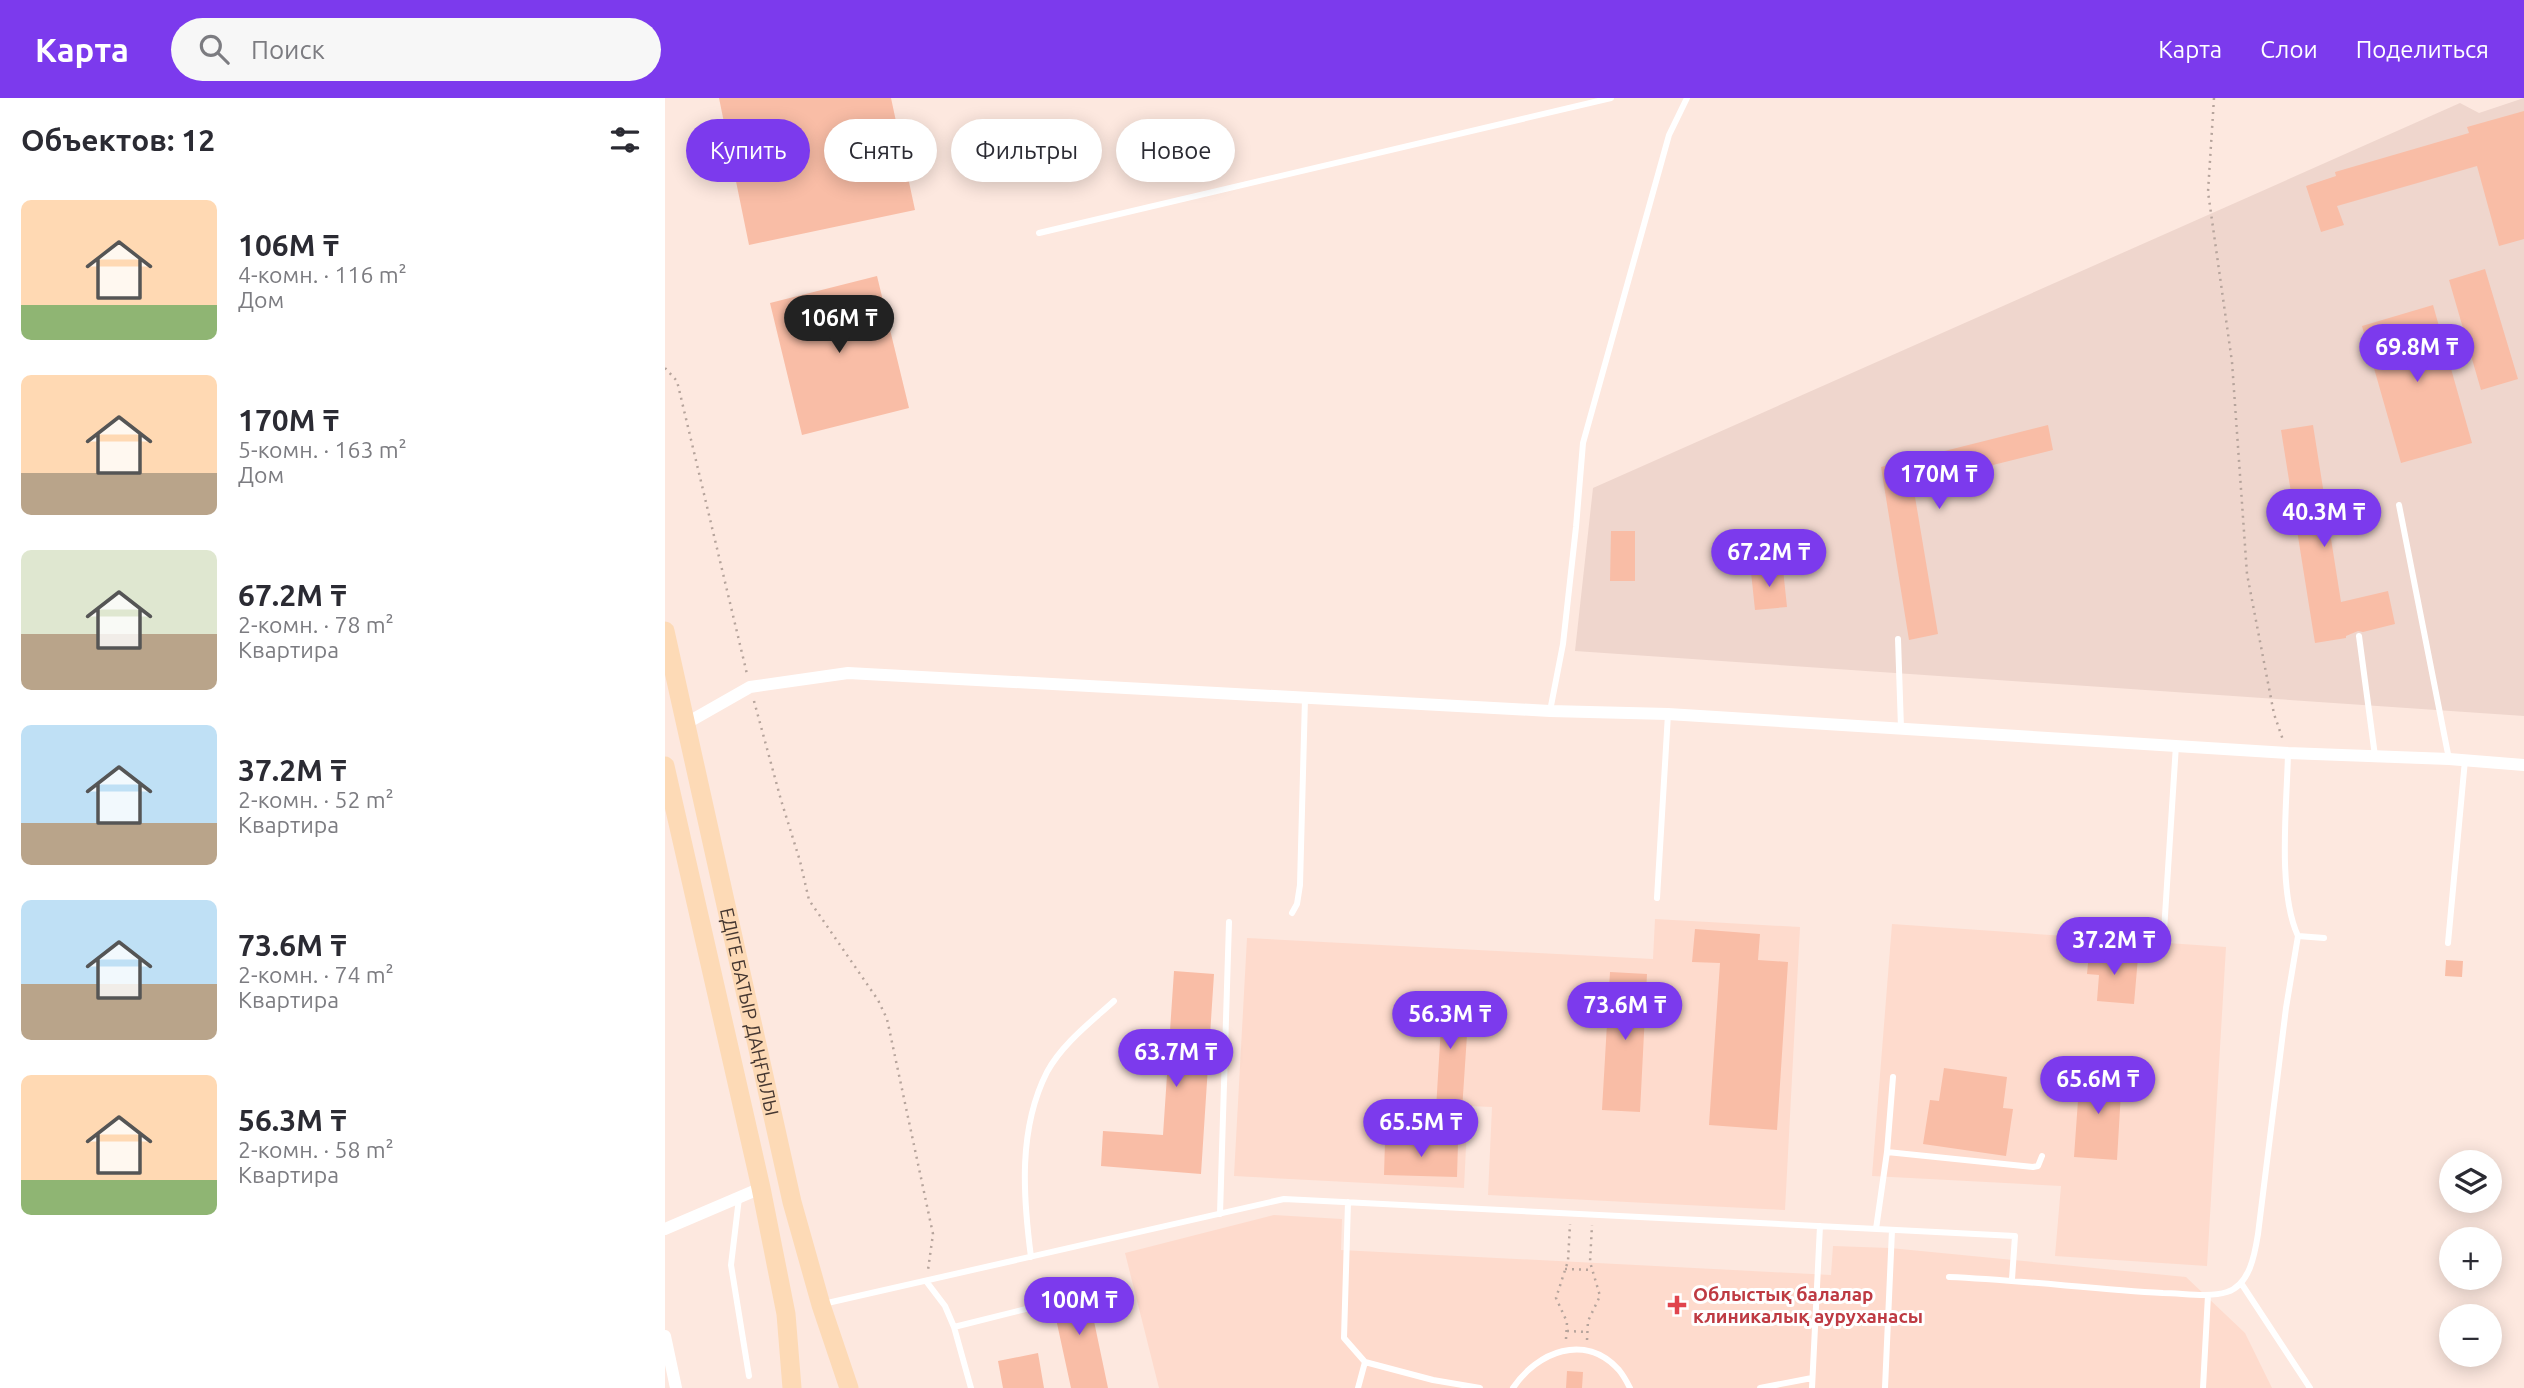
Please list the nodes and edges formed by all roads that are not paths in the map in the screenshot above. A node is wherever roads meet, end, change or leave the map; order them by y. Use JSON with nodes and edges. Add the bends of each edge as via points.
{"nodes":[{"id":1,"x":1611,"y":98,"type":"edge"},
{"id":2,"x":1687,"y":98,"type":"edge"},
{"id":3,"x":1039,"y":233,"type":"dead end"},
{"id":4,"x":2399,"y":505,"type":"dead end"},
{"id":5,"x":665,"y":631,"type":"edge"},
{"id":6,"x":2359,"y":636,"type":"dead end"},
{"id":7,"x":1899,"y":639,"type":"dead end"},
{"id":8,"x":1305,"y":698,"type":"junction"},
{"id":9,"x":1550,"y":711,"type":"junction"},
{"id":10,"x":1668,"y":714,"type":"junction"},
{"id":11,"x":685,"y":724,"type":"junction"},
{"id":12,"x":1901,"y":728,"type":"junction"},
{"id":13,"x":2176,"y":745,"type":"junction"},
{"id":14,"x":2288,"y":753,"type":"junction"},
{"id":15,"x":2375,"y":756,"type":"junction"},
{"id":16,"x":2448,"y":759,"type":"junction"},
{"id":17,"x":2465,"y":760,"type":"junction"},
{"id":18,"x":2524,"y":765,"type":"edge"},
{"id":19,"x":665,"y":766,"type":"edge"},
{"id":20,"x":1657,"y":898,"type":"dead end"},
{"id":21,"x":1292,"y":913,"type":"dead end"},
{"id":22,"x":1229,"y":922,"type":"dead end"},
{"id":23,"x":2164,"y":931,"type":"dead end"},
{"id":24,"x":2298,"y":936,"type":"junction"},
{"id":25,"x":2324,"y":938,"type":"dead end"},
{"id":26,"x":2448,"y":943,"type":"dead end"},
{"id":27,"x":1114,"y":1001,"type":"dead end"},
{"id":28,"x":1893,"y":1076,"type":"dead end"},
{"id":29,"x":1887,"y":1152,"type":"junction"},
{"id":30,"x":2042,"y":1156,"type":"dead end"},
{"id":31,"x":761,"y":1188,"type":"junction"},
{"id":32,"x":739,"y":1198,"type":"junction"},
{"id":33,"x":1348,"y":1202,"type":"junction"},
{"id":34,"x":1220,"y":1214,"type":"junction"},
{"id":35,"x":1820,"y":1226,"type":"junction"},
{"id":36,"x":665,"y":1229,"type":"edge"},
{"id":37,"x":1876,"y":1229,"type":"junction"},
{"id":38,"x":1892,"y":1230,"type":"junction"},
{"id":39,"x":1031,"y":1257,"type":"junction"},
{"id":40,"x":1949,"y":1277,"type":"dead end"},
{"id":41,"x":2012,"y":1279,"type":"junction"},
{"id":42,"x":926,"y":1281,"type":"junction"},
{"id":43,"x":2241,"y":1283,"type":"junction"},
{"id":44,"x":2208,"y":1294,"type":"junction"},
{"id":45,"x":1046,"y":1304,"type":"dead end"},
{"id":46,"x":821,"y":1305,"type":"junction"},
{"id":47,"x":954,"y":1327,"type":"junction"},
{"id":48,"x":665,"y":1336,"type":"edge"},
{"id":49,"x":1365,"y":1362,"type":"junction"},
{"id":50,"x":749,"y":1376,"type":"dead end"},
{"id":51,"x":1812,"y":1378,"type":"junction"},
{"id":52,"x":676,"y":1388,"type":"edge"},
{"id":53,"x":792,"y":1388,"type":"edge"},
{"id":54,"x":849,"y":1388,"type":"edge"},
{"id":55,"x":971,"y":1388,"type":"edge"},
{"id":56,"x":1358,"y":1388,"type":"edge"},
{"id":57,"x":1480,"y":1388,"type":"edge"},
{"id":58,"x":1513,"y":1388,"type":"edge"},
{"id":59,"x":1630,"y":1388,"type":"edge"},
{"id":60,"x":1760,"y":1388,"type":"edge"},
{"id":61,"x":1812,"y":1388,"type":"edge"},
{"id":62,"x":1885,"y":1388,"type":"edge"},
{"id":63,"x":2203,"y":1388,"type":"edge"},
{"id":64,"x":2310,"y":1388,"type":"edge"}],
"edges":[{"from":1,"to":3,"type":"lane"},
{"from":2,"to":9,"type":"lane","via":[[1668,135],[1583,443],[1563,644]]},
{"from":4,"to":16,"type":"lane"},
{"from":5,"to":11,"type":"main road","name":"ЕДІГЕ БАТЫР ДАҢҒЫЛЫ"},
{"from":6,"to":15,"type":"lane"},
{"from":7,"to":12,"type":"lane"},
{"from":8,"to":9,"type":"street"},
{"from":8,"to":11,"type":"street","via":[[848,673],[750,687]]},
{"from":8,"to":21,"type":"lane","via":[[1300,886]]},
{"from":9,"to":10,"type":"street"},
{"from":10,"to":12,"type":"street"},
{"from":10,"to":20,"type":"lane"},
{"from":11,"to":46,"type":"main road","name":"ЕДІГЕ БАТЫР ДАҢҒЫЛЫ","via":[[792,1202]]},
{"from":12,"to":13,"type":"street"},
{"from":13,"to":14,"type":"street"},
{"from":13,"to":23,"type":"lane"},
{"from":14,"to":15,"type":"street"},
{"from":14,"to":24,"type":"lane","via":[[2286,870],[2291,921]]},
{"from":15,"to":16,"type":"street"},
{"from":16,"to":17,"type":"street"},
{"from":17,"to":18,"type":"street"},
{"from":17,"to":26,"type":"lane"},
{"from":19,"to":31,"type":"main road","name":"ЕДІГЕ БАТЫР ДАҢҒЫЛЫ"},
{"from":22,"to":34,"type":"lane"},
{"from":24,"to":25,"type":"lane"},
{"from":24,"to":43,"type":"lane","via":[[2258,1234],[2254,1258]]},
{"from":27,"to":39,"type":"lane","via":[[1070,1041],[1047,1072],[1028,1126],[1023,1201]]},
{"from":28,"to":29,"type":"lane"},
{"from":29,"to":30,"type":"lane","via":[[2033,1167]]},
{"from":29,"to":37,"type":"lane"},
{"from":31,"to":32,"type":"street"},
{"from":31,"to":53,"type":"main road","name":"ЕДІГЕ БАТЫР ДАҢҒЫЛЫ","via":[[786,1314]]},
{"from":32,"to":36,"type":"street"},
{"from":32,"to":50,"type":"lane","via":[[731,1265]]},
{"from":33,"to":34,"type":"lane","via":[[1284,1199]]},
{"from":33,"to":35,"type":"lane"},
{"from":33,"to":49,"type":"lane","via":[[1344,1338]]},
{"from":34,"to":39,"type":"lane"},
{"from":35,"to":37,"type":"lane"},
{"from":35,"to":51,"type":"lane"},
{"from":37,"to":38,"type":"lane"},
{"from":38,"to":41,"type":"lane","via":[[2015,1236]]},
{"from":38,"to":62,"type":"lane"},
{"from":39,"to":42,"type":"lane"},
{"from":40,"to":41,"type":"lane"},
{"from":41,"to":44,"type":"lane","via":[[2120,1291]]},
{"from":42,"to":46,"type":"lane"},
{"from":42,"to":47,"type":"lane"},
{"from":43,"to":44,"type":"lane","via":[[2228,1292]]},
{"from":43,"to":64,"type":"lane"},
{"from":44,"to":63,"type":"lane"},
{"from":45,"to":47,"type":"lane"},
{"from":46,"to":54,"type":"main road","name":"ЕДІГЕ БАТЫР ДАҢҒЫЛЫ"},
{"from":47,"to":55,"type":"lane"},
{"from":48,"to":52,"type":"street"},
{"from":49,"to":56,"type":"lane"},
{"from":49,"to":57,"type":"lane"},
{"from":51,"to":60,"type":"lane"},
{"from":51,"to":61,"type":"lane"},
{"from":58,"to":59,"type":"lane","via":[[1533,1364],[1566,1350],[1603,1357]]}]}
